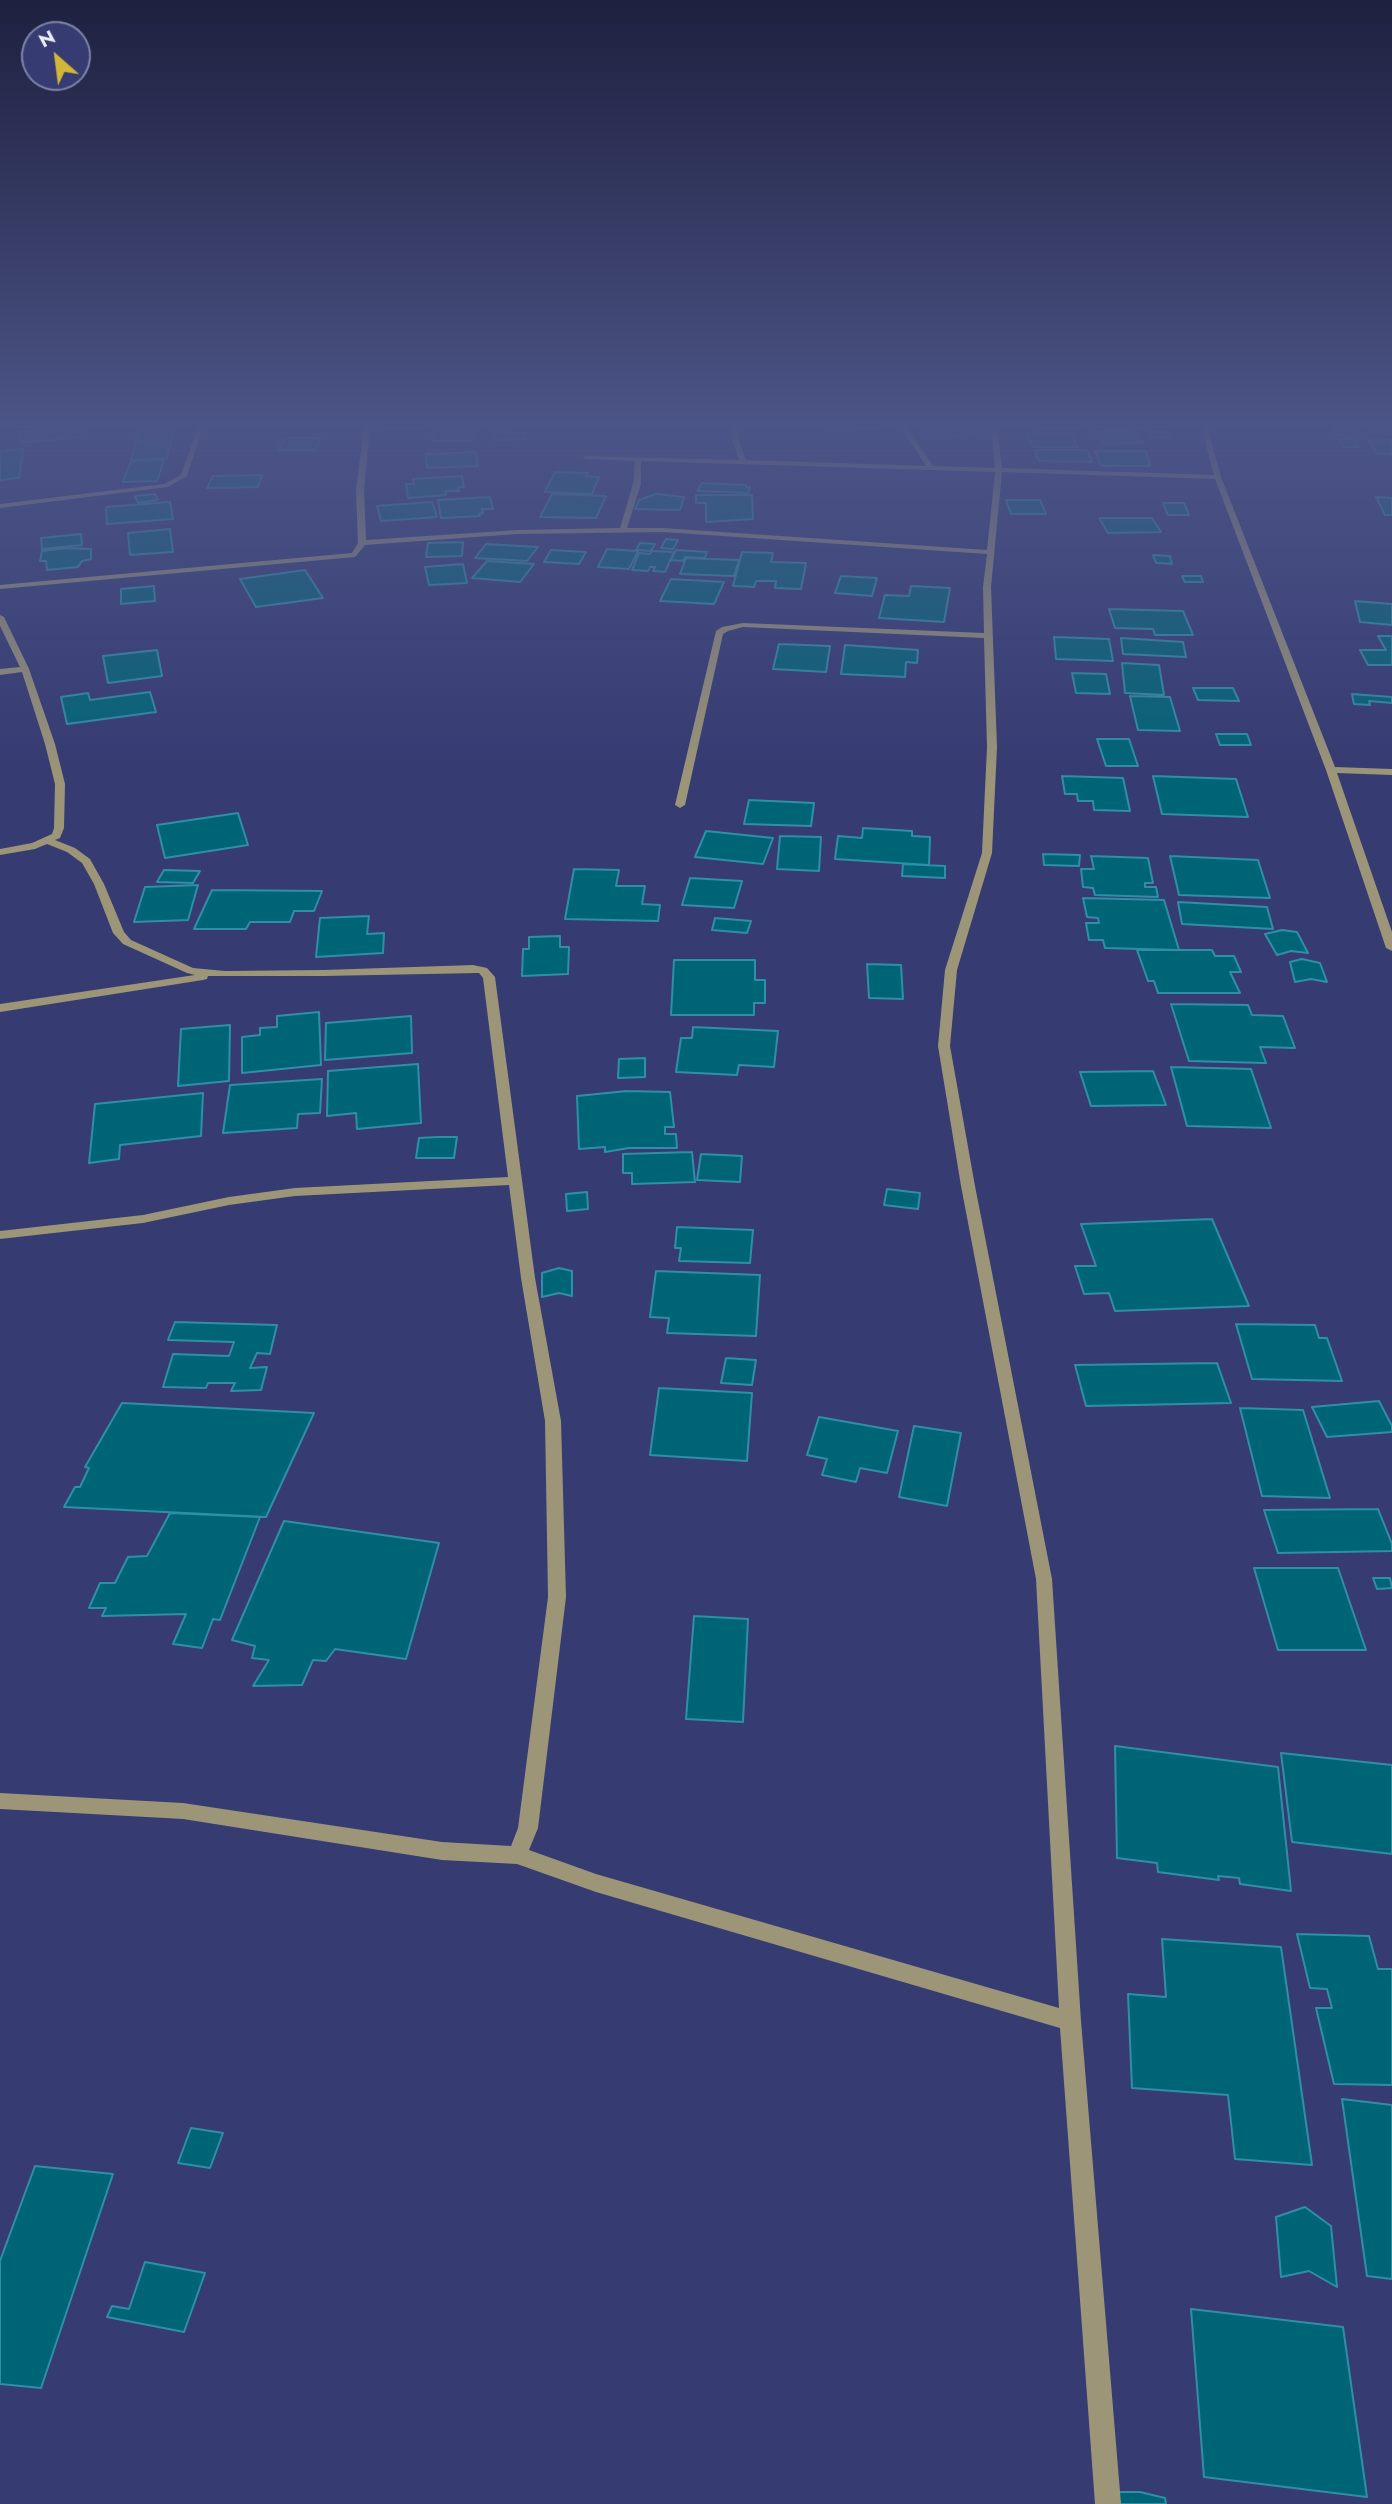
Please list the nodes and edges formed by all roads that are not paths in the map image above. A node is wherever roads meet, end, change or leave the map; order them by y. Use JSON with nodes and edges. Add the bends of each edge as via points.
{"nodes":[{"id":1,"x":362,"y":543,"type":"edge"},
{"id":2,"x":852,"y":543,"type":"edge"},
{"id":3,"x":991,"y":543,"type":"edge"},
{"id":4,"x":1243,"y":543,"type":"edge"},
{"id":5,"x":990,"y":552,"type":"junction"},
{"id":6,"x":0,"y":587,"type":"edge"},
{"id":7,"x":0,"y":617,"type":"edge"},
{"id":8,"x":989,"y":636,"type":"junction"},
{"id":9,"x":25,"y":669,"type":"junction"},
{"id":10,"x":0,"y":672,"type":"edge"},
{"id":11,"x":1331,"y":770,"type":"junction"},
{"id":12,"x":1392,"y":772,"type":"edge"},
{"id":13,"x":680,"y":806,"type":"dead end"},
{"id":14,"x":48,"y":841,"type":"junction"},
{"id":15,"x":0,"y":852,"type":"edge"},
{"id":16,"x":1392,"y":948,"type":"edge"},
{"id":17,"x":225,"y":974,"type":"junction"},
{"id":18,"x":0,"y":1008,"type":"edge"},
{"id":19,"x":515,"y":1181,"type":"junction"},
{"id":20,"x":0,"y":1235,"type":"edge"},
{"id":21,"x":0,"y":1801,"type":"edge"},
{"id":22,"x":517,"y":1855,"type":"junction"},
{"id":23,"x":1070,"y":2021,"type":"junction"},
{"id":24,"x":1108,"y":2504,"type":"edge"}],
"edges":[{"from":1,"to":6,"type":"street","via":[[355,555]]},
{"from":2,"to":5,"type":"street"},
{"from":3,"to":5,"type":"street"},
{"from":4,"to":11,"type":"street"},
{"from":5,"to":8,"type":"street"},
{"from":7,"to":9,"type":"street"},
{"from":8,"to":13,"type":"street","via":[[743,625],[725,629],[719,633]]},
{"from":8,"to":23,"type":"street","via":[[992,747],[987,853],[951,970],[944,1046],[1044,1579]]},
{"from":9,"to":10,"type":"street"},
{"from":9,"to":14,"type":"street","via":[[61,785],[59,828]]},
{"from":11,"to":12,"type":"street"},
{"from":11,"to":16,"type":"street"},
{"from":14,"to":15,"type":"street"},
{"from":14,"to":17,"type":"street","via":[[86,861],[127,942],[191,971]]},
{"from":17,"to":18,"type":"street"},
{"from":17,"to":19,"type":"street","via":[[483,970],[489,977]]},
{"from":19,"to":20,"type":"street","via":[[295,1192],[143,1219]]},
{"from":19,"to":22,"type":"street","via":[[553,1421],[557,1597],[528,1828]]},
{"from":21,"to":22,"type":"street","via":[[183,1811],[442,1852]]},
{"from":22,"to":23,"type":"street","via":[[596,1883]]},
{"from":23,"to":24,"type":"street"}]}
